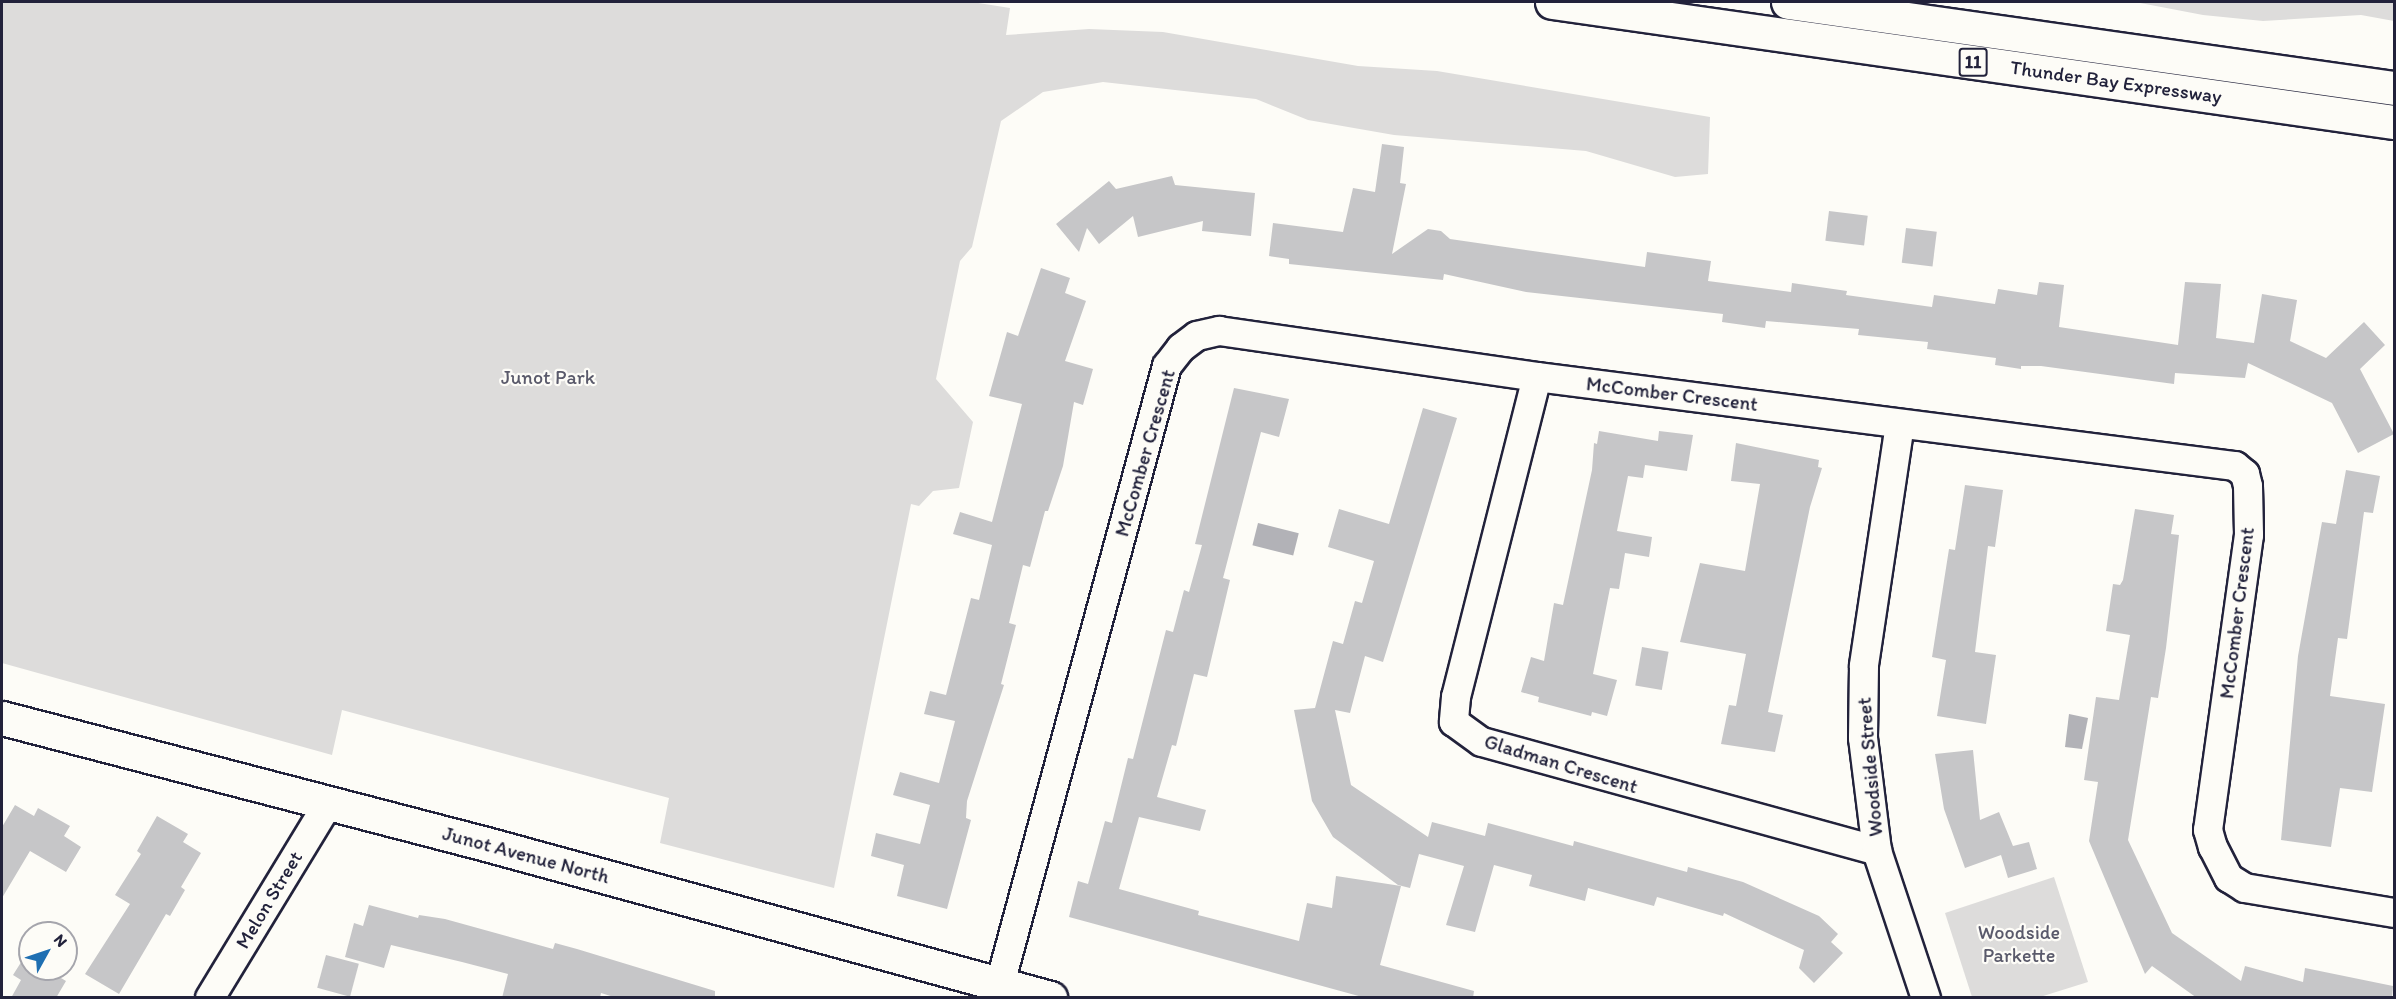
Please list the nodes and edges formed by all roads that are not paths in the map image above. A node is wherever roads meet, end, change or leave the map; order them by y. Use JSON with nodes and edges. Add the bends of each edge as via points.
{"nodes":[{"id":1,"x":1552,"y":2,"type":"edge"},
{"id":2,"x":1788,"y":2,"type":"edge"},
{"id":3,"x":2394,"y":88,"type":"edge"},
{"id":4,"x":2394,"y":122,"type":"edge"},
{"id":5,"x":1537,"y":377,"type":"junction"},
{"id":6,"x":1900,"y":424,"type":"junction"},
{"id":7,"x":2,"y":718,"type":"edge"},
{"id":8,"x":329,"y":802,"type":"junction"},
{"id":9,"x":1877,"y":851,"type":"junction"},
{"id":10,"x":2394,"y":913,"type":"edge"},
{"id":11,"x":1000,"y":984,"type":"junction"},
{"id":12,"x":210,"y":998,"type":"edge"},
{"id":13,"x":1050,"y":998,"type":"edge"},
{"id":14,"x":1926,"y":998,"type":"edge"}],
"edges":[{"from":1,"to":4,"type":"main road","name":"Thunder Bay Expressway","number":"11"},
{"from":2,"to":3,"type":"main road","name":"Thunder Bay Expressway","number":"11"},
{"from":5,"to":6,"type":"street","name":"McComber Crescent"},
{"from":5,"to":9,"type":"street","name":"Gladman Crescent","via":[[1454,705],[1454,722],[1482,742]]},
{"from":5,"to":11,"type":"street","name":"McComber Crescent","via":[[1219,331],[1197,336],[1181,348],[1167,366]]},
{"from":6,"to":9,"type":"street","name":"Woodside Street","via":[[1864,666],[1863,738]]},
{"from":6,"to":10,"type":"street","name":"McComber Crescent","via":[[2235,466],[2245,474],[2249,509],[2246,565],[2208,830],[2213,847],[2229,878],[2245,888]]},
{"from":7,"to":8,"type":"main road","name":"Junot Avenue North"},
{"from":8,"to":11,"type":"main road","name":"Junot Avenue North"},
{"from":8,"to":12,"type":"street","name":"Melon Street"},
{"from":9,"to":14,"type":"street","name":"Woodside Street"},
{"from":11,"to":13,"type":"main road","name":"Junot Avenue North"}]}
